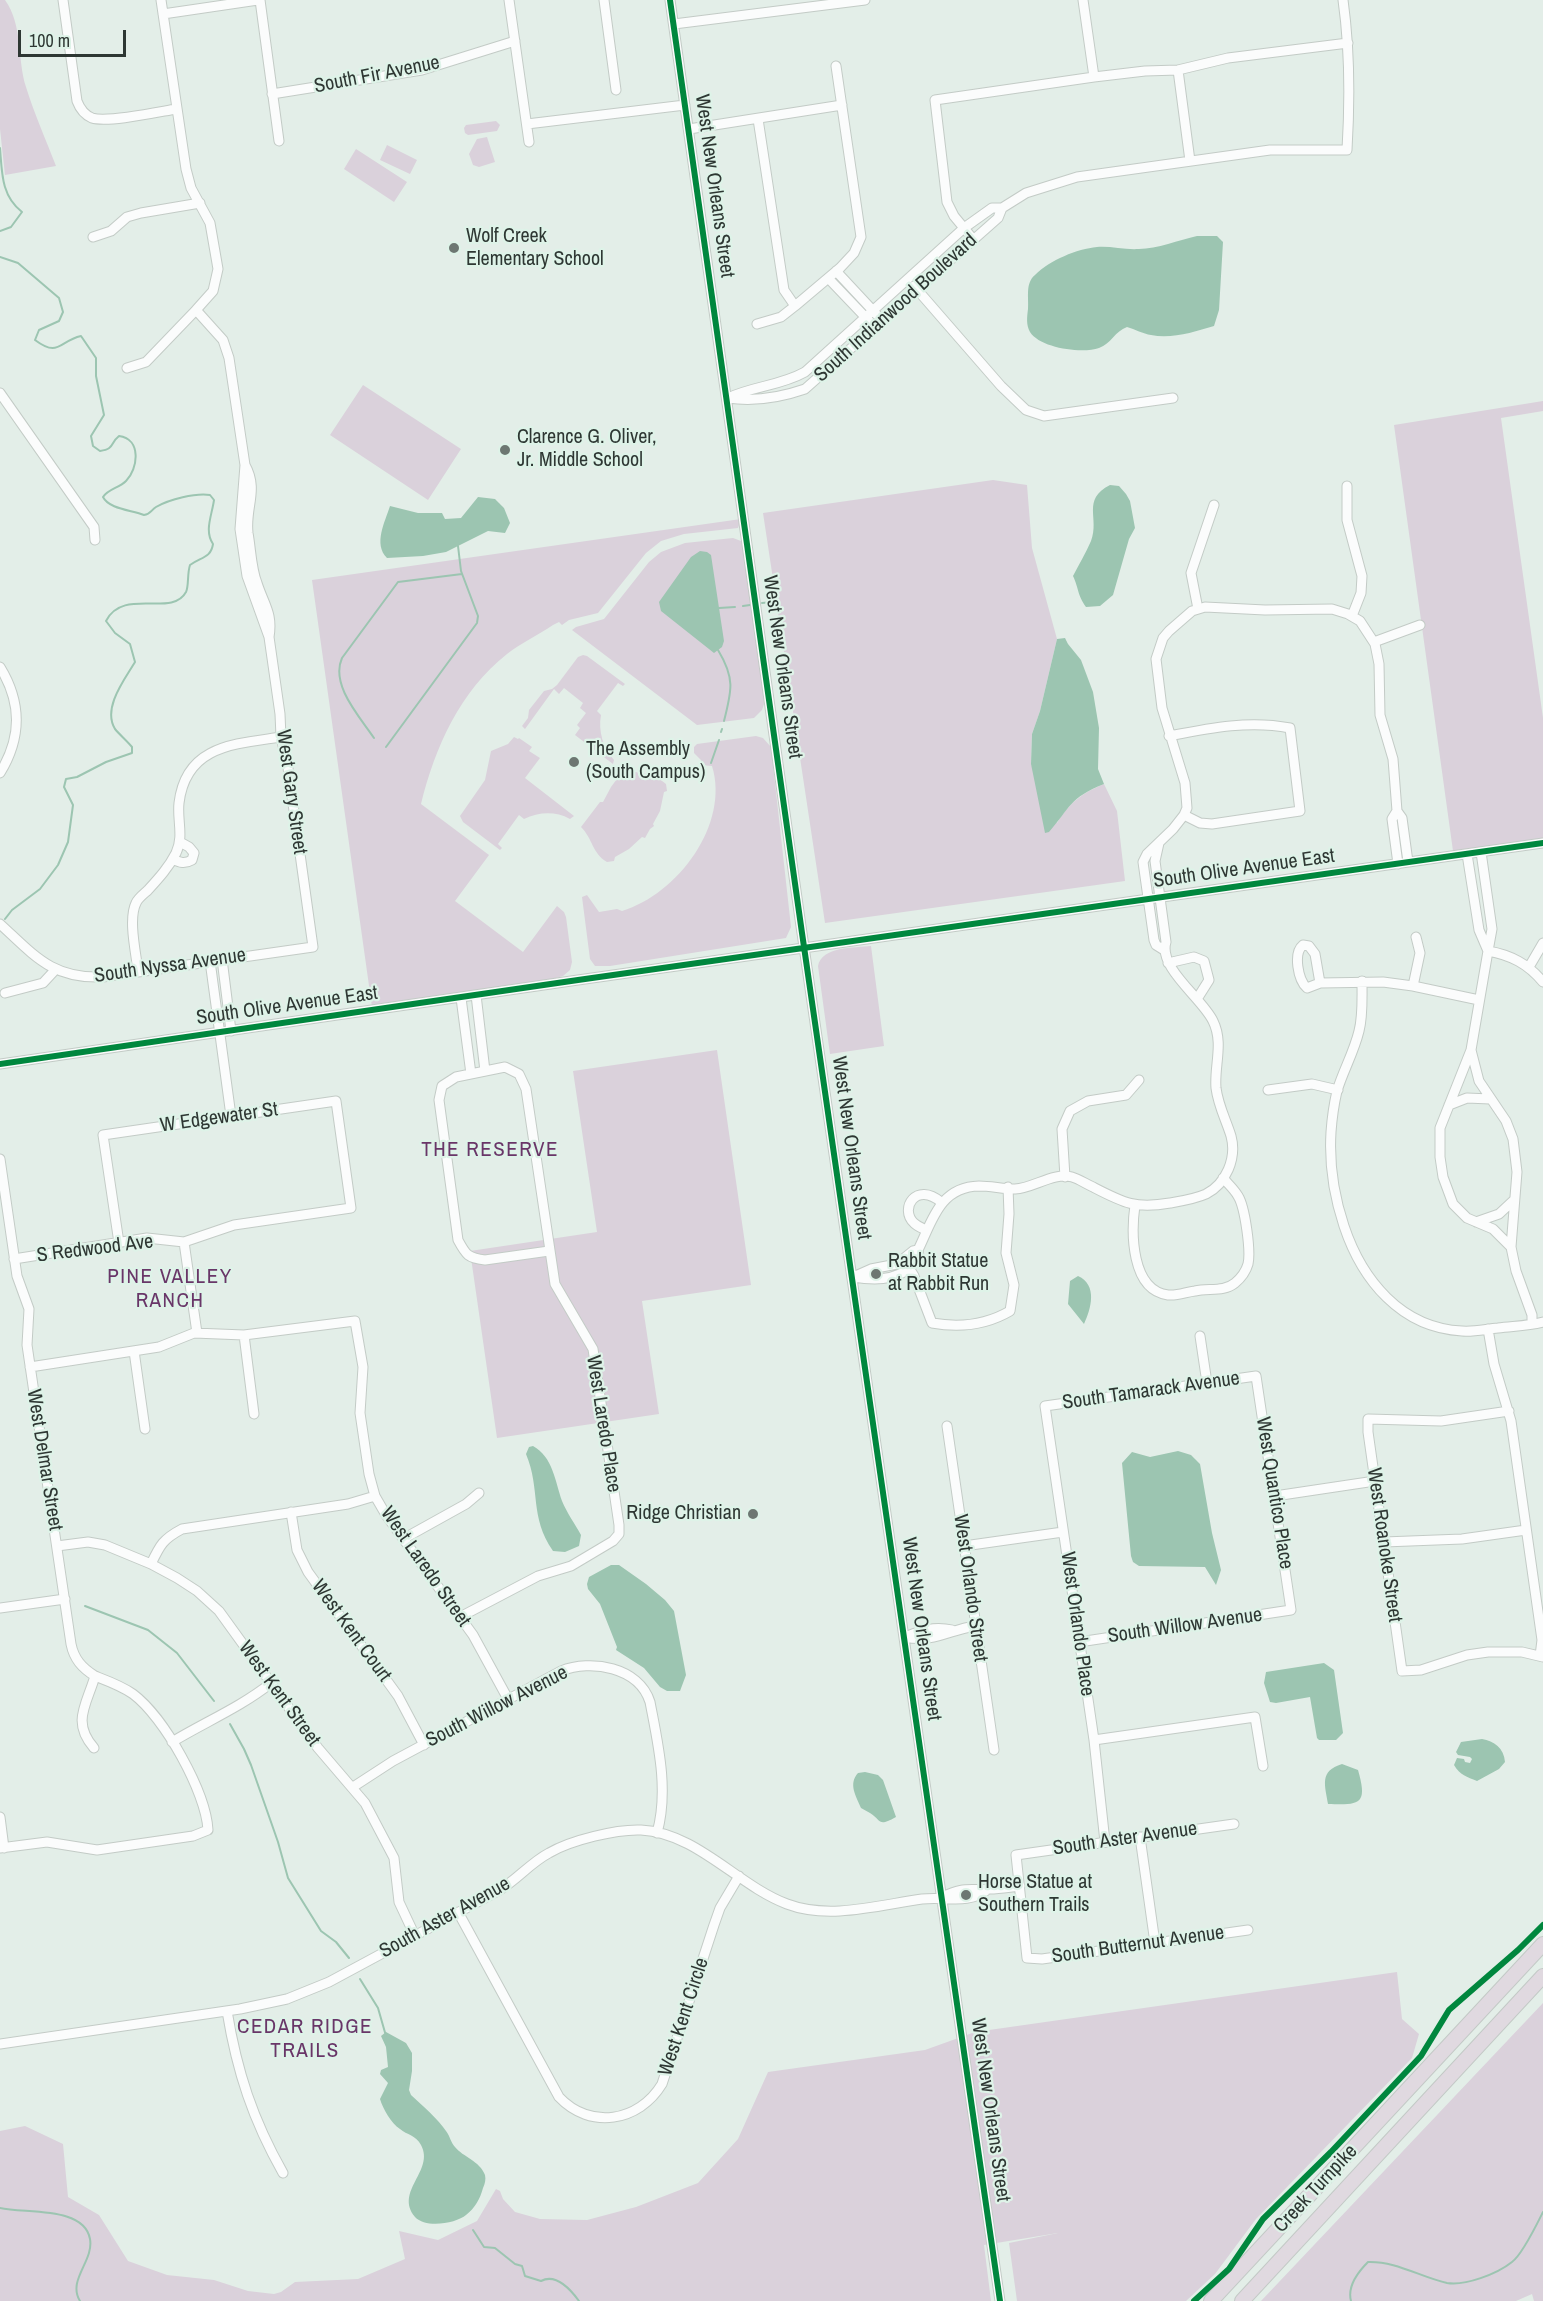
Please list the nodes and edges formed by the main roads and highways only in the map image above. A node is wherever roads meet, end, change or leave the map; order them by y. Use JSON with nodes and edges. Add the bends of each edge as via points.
{"nodes":[{"id":1,"x":1543,"y":1944,"type":"edge"},
{"id":2,"x":1543,"y":1976,"type":"edge"},
{"id":3,"x":1211,"y":2301,"type":"edge"},
{"id":4,"x":1242,"y":2301,"type":"edge"}],
"edges":[{"from":1,"to":3,"type":"highway","name":"Creek Turnpike"},
{"from":2,"to":4,"type":"highway","name":"Creek Turnpike"}]}
